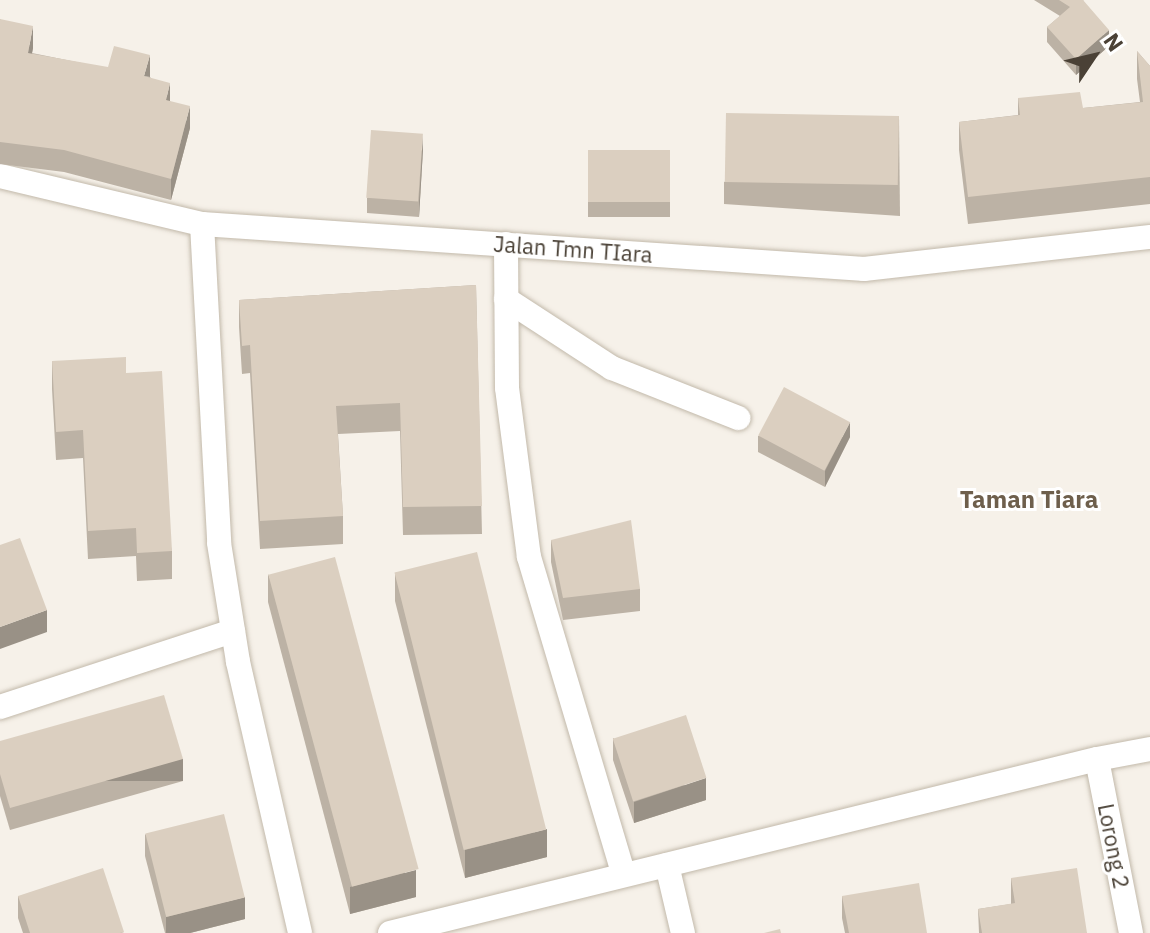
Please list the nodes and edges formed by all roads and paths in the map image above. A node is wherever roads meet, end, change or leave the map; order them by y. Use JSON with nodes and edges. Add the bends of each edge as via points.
{"nodes":[{"id":1,"x":0,"y":176,"type":"edge"},
{"id":2,"x":202,"y":224,"type":"junction"},
{"id":3,"x":1150,"y":237,"type":"edge"},
{"id":4,"x":506,"y":244,"type":"junction"},
{"id":5,"x":506,"y":299,"type":"junction"},
{"id":6,"x":738,"y":418,"type":"dead end"},
{"id":7,"x":233,"y":631,"type":"junction"},
{"id":8,"x":0,"y":707,"type":"edge"},
{"id":9,"x":1150,"y":749,"type":"edge"},
{"id":10,"x":1097,"y":759,"type":"junction"},
{"id":11,"x":667,"y":865,"type":"junction"},
{"id":12,"x":623,"y":873,"type":"junction"},
{"id":13,"x":429,"y":928,"type":"edge"},
{"id":14,"x":300,"y":933,"type":"edge"},
{"id":15,"x":390,"y":933,"type":"edge"},
{"id":16,"x":683,"y":933,"type":"edge"},
{"id":17,"x":1131,"y":933,"type":"edge"}],
"edges":[{"from":1,"to":2,"type":"street","name":"Jalan Tmn TIara"},
{"from":2,"to":4,"type":"street","name":"Jalan Tmn TIara"},
{"from":2,"to":7,"type":"street","via":[[219,543]]},
{"from":3,"to":4,"type":"street","name":"Jalan Tmn TIara","via":[[864,269]]},
{"from":4,"to":5,"type":"street"},
{"from":5,"to":6,"type":"street","via":[[612,368]]},
{"from":5,"to":12,"type":"street","via":[[513,468],[529,557]]},
{"from":7,"to":8,"type":"street"},
{"from":7,"to":14,"type":"street"},
{"from":9,"to":10,"type":"street"},
{"from":10,"to":11,"type":"street"},
{"from":10,"to":17,"type":"street","name":"Lorong 2"},
{"from":11,"to":12,"type":"street"},
{"from":11,"to":16,"type":"street"},
{"from":12,"to":13,"type":"street"},
{"from":13,"to":15,"type":"street"}]}
